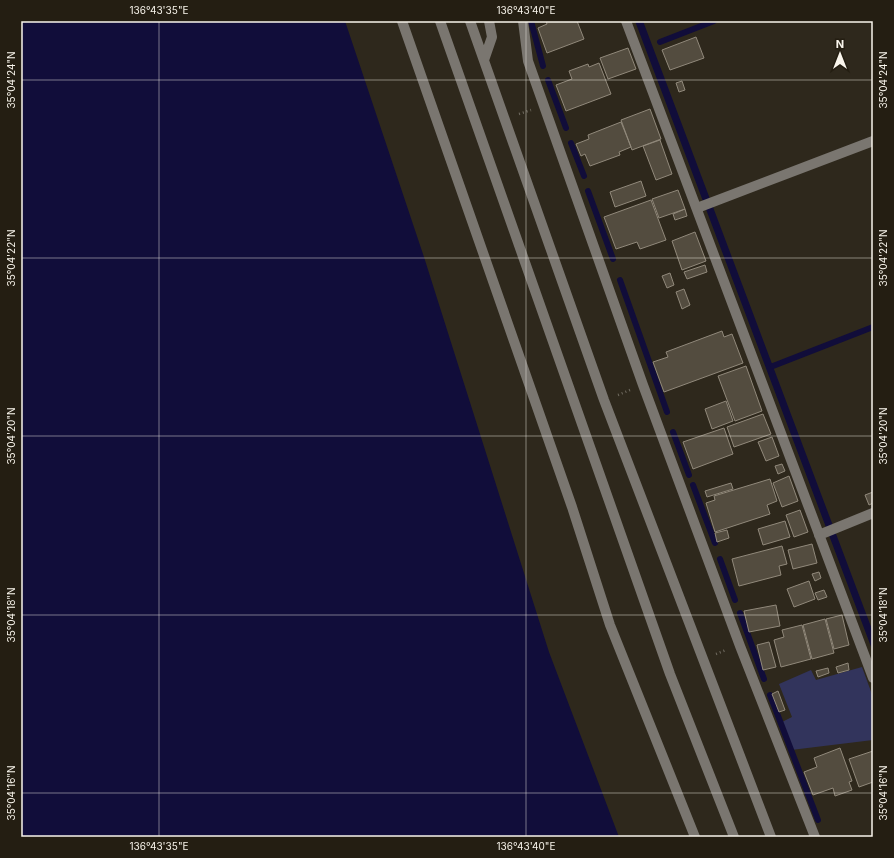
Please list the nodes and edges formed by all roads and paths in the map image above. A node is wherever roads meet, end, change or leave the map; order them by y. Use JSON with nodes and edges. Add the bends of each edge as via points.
{"nodes":[{"id":1,"x":402,"y":21,"type":"edge"},
{"id":2,"x":440,"y":21,"type":"edge"},
{"id":3,"x":470,"y":21,"type":"edge"},
{"id":4,"x":489,"y":21,"type":"edge"},
{"id":5,"x":523,"y":21,"type":"edge"},
{"id":6,"x":626,"y":21,"type":"edge"},
{"id":7,"x":484,"y":60,"type":"junction"},
{"id":8,"x":544,"y":105,"type":"junction"},
{"id":9,"x":505,"y":119,"type":"junction"},
{"id":10,"x":873,"y":141,"type":"edge"},
{"id":11,"x":699,"y":208,"type":"junction"},
{"id":12,"x":643,"y":385,"type":"junction"},
{"id":13,"x":604,"y":400,"type":"junction"},
{"id":14,"x":873,"y":513,"type":"edge"},
{"id":15,"x":822,"y":534,"type":"junction"},
{"id":16,"x":740,"y":646,"type":"junction"},
{"id":17,"x":702,"y":659,"type":"junction"},
{"id":18,"x":873,"y":678,"type":"edge"},
{"id":19,"x":695,"y":837,"type":"edge"},
{"id":20,"x":734,"y":837,"type":"edge"},
{"id":21,"x":771,"y":837,"type":"edge"},
{"id":22,"x":815,"y":837,"type":"edge"}],
"edges":[{"from":1,"to":19,"type":"street","via":[[572,507],[610,625]]},
{"from":2,"to":20,"type":"street","via":[[670,674]]},
{"from":3,"to":7,"type":"street"},
{"from":4,"to":7,"type":"street","via":[[492,37]]},
{"from":5,"to":8,"type":"street","via":[[528,60]]},
{"from":6,"to":11,"type":"street"},
{"from":7,"to":9,"type":"street"},
{"from":8,"to":9,"type":"path"},
{"from":8,"to":12,"type":"street"},
{"from":9,"to":13,"type":"street"},
{"from":10,"to":11,"type":"street"},
{"from":11,"to":15,"type":"street"},
{"from":12,"to":13,"type":"path"},
{"from":12,"to":16,"type":"street"},
{"from":13,"to":17,"type":"street"},
{"from":14,"to":15,"type":"street"},
{"from":15,"to":18,"type":"street"},
{"from":16,"to":17,"type":"path"},
{"from":16,"to":22,"type":"street"},
{"from":17,"to":21,"type":"street"}]}
